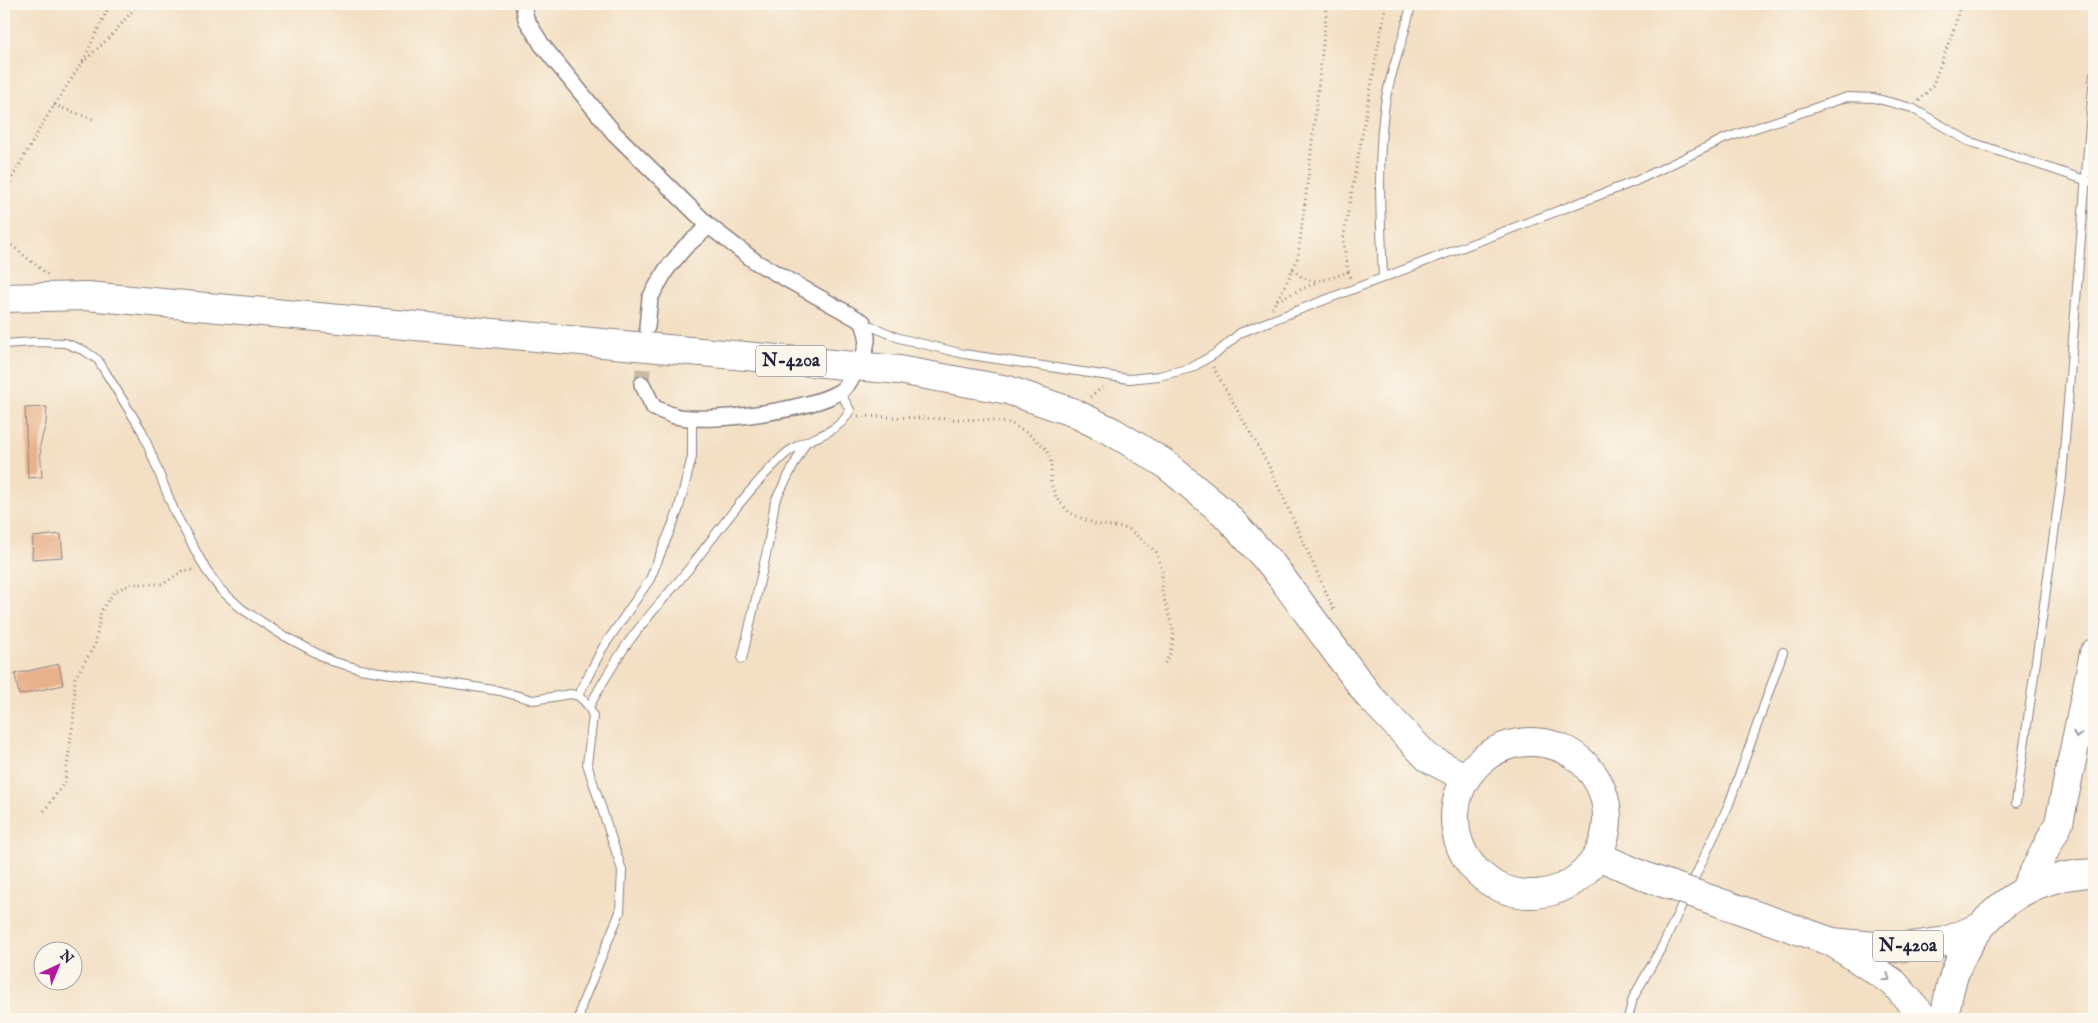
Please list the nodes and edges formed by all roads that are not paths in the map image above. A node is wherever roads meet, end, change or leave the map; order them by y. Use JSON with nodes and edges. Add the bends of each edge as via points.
{"nodes":[{"id":1,"x":523,"y":4,"type":"edge"},
{"id":2,"x":1411,"y":4,"type":"edge"},
{"id":3,"x":2094,"y":74,"type":"edge"},
{"id":4,"x":2085,"y":180,"type":"junction"},
{"id":5,"x":2094,"y":183,"type":"edge"},
{"id":6,"x":709,"y":226,"type":"junction"},
{"id":7,"x":1382,"y":278,"type":"junction"},
{"id":8,"x":4,"y":298,"type":"edge"},
{"id":9,"x":863,"y":322,"type":"junction"},
{"id":10,"x":647,"y":327,"type":"tunnel mouth"},
{"id":11,"x":4,"y":344,"type":"edge"},
{"id":12,"x":859,"y":367,"type":"junction"},
{"id":13,"x":642,"y":384,"type":"tunnel mouth"},
{"id":14,"x":840,"y":392,"type":"junction"},
{"id":15,"x":692,"y":417,"type":"junction"},
{"id":16,"x":806,"y":442,"type":"junction"},
{"id":17,"x":1783,"y":652,"type":"dead end"},
{"id":18,"x":2094,"y":653,"type":"edge"},
{"id":19,"x":742,"y":659,"type":"dead end"},
{"id":20,"x":578,"y":696,"type":"junction"},
{"id":21,"x":589,"y":707,"type":"junction"},
{"id":22,"x":1466,"y":778,"type":"junction"},
{"id":23,"x":2016,"y":803,"type":"dead end"},
{"id":24,"x":1598,"y":856,"type":"junction"},
{"id":25,"x":2094,"y":873,"type":"edge"},
{"id":26,"x":2024,"y":891,"type":"junction"},
{"id":27,"x":1980,"y":926,"type":"junction"},
{"id":28,"x":1832,"y":942,"type":"junction"},
{"id":29,"x":579,"y":1019,"type":"edge"},
{"id":30,"x":1628,"y":1019,"type":"edge"},
{"id":31,"x":1925,"y":1019,"type":"edge"},
{"id":32,"x":1945,"y":1019,"type":"edge"}],
"edges":[{"from":1,"to":6,"type":"street","via":[[526,18],[542,44],[614,133]]},
{"from":2,"to":7,"type":"lane","via":[[1384,110],[1379,186]]},
{"from":3,"to":4,"type":"lane"},
{"from":4,"to":5,"type":"lane"},
{"from":4,"to":7,"type":"lane","via":[[1968,141],[1912,108],[1874,98],[1847,97],[1726,138],[1636,181]]},
{"from":4,"to":23,"type":"lane","via":[[2062,477]]},
{"from":6,"to":9,"type":"street","via":[[756,262]]},
{"from":6,"to":10,"type":"street","via":[[685,246],[666,270],[650,298]]},
{"from":7,"to":9,"type":"lane","via":[[1240,333],[1191,368],[1129,380],[964,354],[899,338]]},
{"from":8,"to":12,"type":"highway","number":"N-420a","via":[[88,296]]},
{"from":9,"to":12,"type":"street","via":[[868,340]]},
{"from":11,"to":20,"type":"lane","via":[[65,343],[98,360],[142,431],[175,513],[206,570],[220,589],[242,609],[279,633],[331,661],[360,669],[500,691],[533,700],[571,694]]},
{"from":12,"to":14,"type":"street"},
{"from":12,"to":22,"type":"highway","number":"N-420a","via":[[899,370],[1008,390],[1072,412],[1164,463],[1224,513],[1273,566],[1368,696],[1428,758]]},
{"from":13,"to":15,"type":"street","via":[[654,408],[676,416]]},
{"from":14,"to":15,"type":"street","via":[[811,404],[769,412]]},
{"from":14,"to":16,"type":"lane","via":[[850,410],[847,416],[833,431]]},
{"from":15,"to":20,"type":"lane","via":[[692,457],[678,511],[650,579],[602,649]]},
{"from":16,"to":19,"type":"lane","via":[[775,502]]},
{"from":16,"to":21,"type":"lane","via":[[785,454],[754,486],[633,636]]},
{"from":17,"to":30,"type":"lane","via":[[1729,804],[1664,943],[1633,998]]},
{"from":18,"to":26,"type":"highway","one_way":true,"via":[[2059,823]]},
{"from":20,"to":21,"type":"lane"},
{"from":21,"to":29,"type":"lane","via":[[593,716],[587,764],[622,870],[620,912],[582,1004]]},
{"from":22,"to":24,"type":"highway","via":[[1482,758],[1513,744],[1530,741],[1555,745],[1578,757],[1596,776],[1606,799],[1608,824]]},
{"from":22,"to":24,"type":"highway","via":[[1456,801],[1455,826],[1459,842],[1476,871],[1496,886],[1519,894],[1544,894],[1568,886],[1588,871]]},
{"from":24,"to":28,"type":"highway","number":"N-420a","bridge":true,"via":[[1649,878]]},
{"from":25,"to":26,"type":"highway","number":"N-420a","via":[[2061,876]]},
{"from":26,"to":27,"type":"highway","number":"N-420a"},
{"from":27,"to":28,"type":"highway","number":"N-420a","via":[[1946,941],[1896,948]]},
{"from":27,"to":32,"type":"highway","number":"N-420a","via":[[1954,972]]},
{"from":28,"to":31,"type":"highway","number":"N-420a","one_way":true,"via":[[1894,983]]}]}
